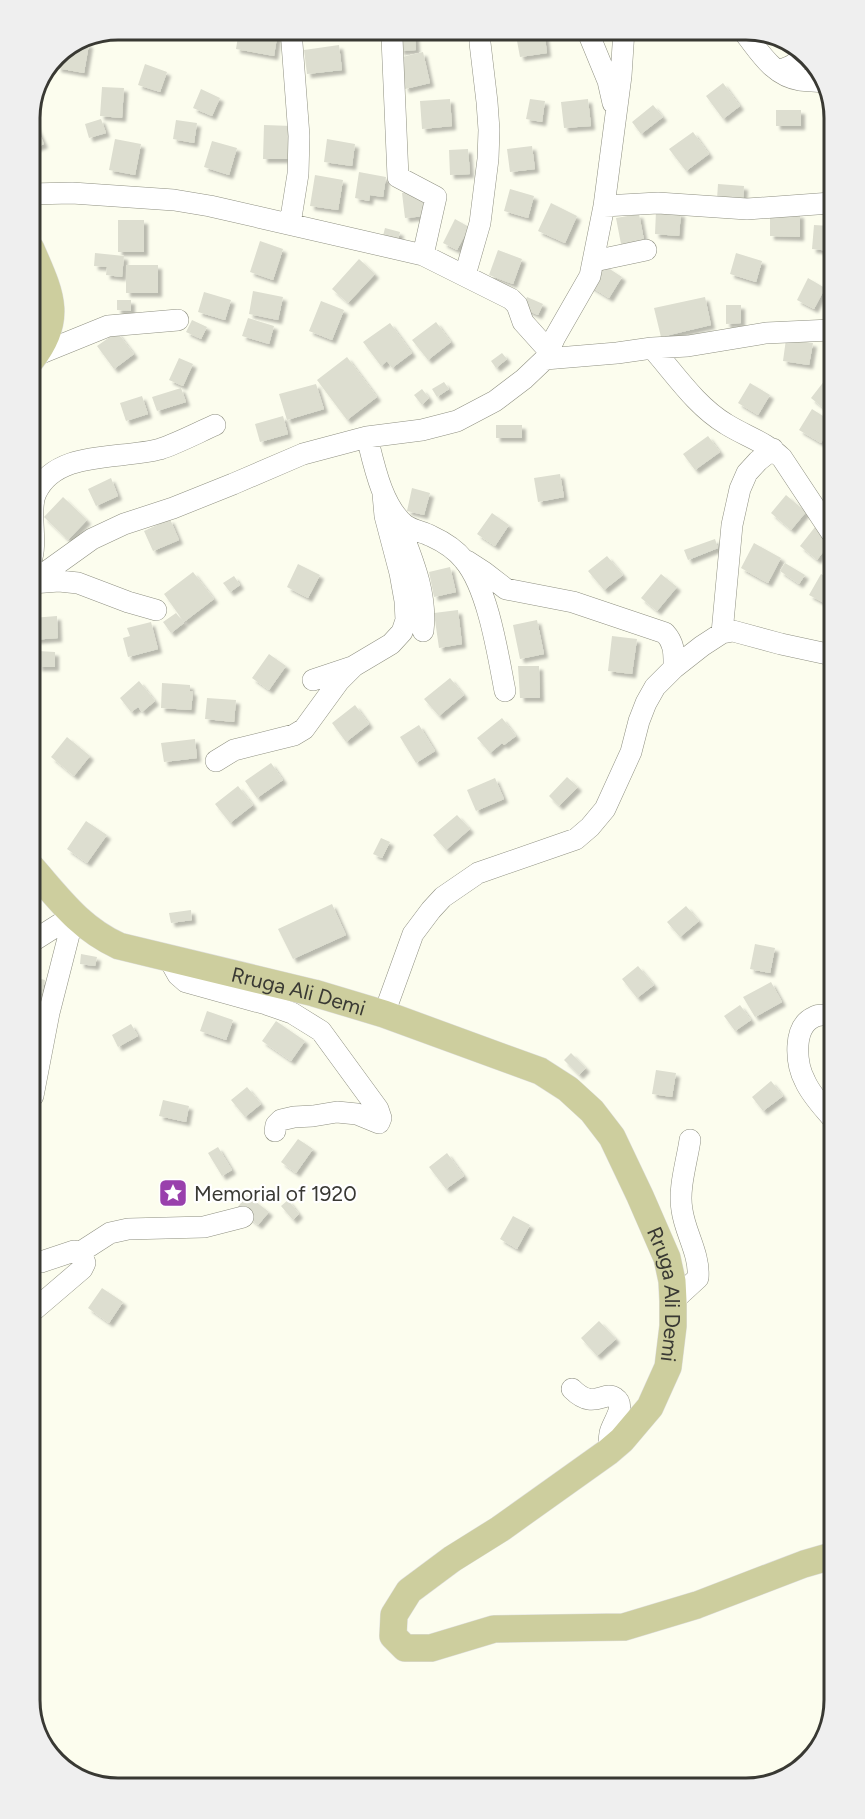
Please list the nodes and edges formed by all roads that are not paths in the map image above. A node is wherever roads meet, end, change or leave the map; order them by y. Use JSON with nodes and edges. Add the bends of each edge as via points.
{"nodes":[{"id":1,"x":292,"y":40,"type":"edge"},
{"id":2,"x":392,"y":40,"type":"edge"},
{"id":3,"x":591,"y":41,"type":"edge"},
{"id":4,"x":623,"y":41,"type":"edge"},
{"id":5,"x":750,"y":41,"type":"edge"},
{"id":6,"x":480,"y":43,"type":"dead end"},
{"id":7,"x":799,"y":61,"type":"edge"},
{"id":8,"x":778,"y":71,"type":"junction"},
{"id":9,"x":815,"y":81,"type":"edge"},
{"id":10,"x":615,"y":111,"type":"junction"},
{"id":11,"x":41,"y":194,"type":"edge"},
{"id":12,"x":824,"y":204,"type":"edge"},
{"id":13,"x":604,"y":206,"type":"junction"},
{"id":14,"x":290,"y":224,"type":"junction"},
{"id":15,"x":646,"y":250,"type":"dead end"},
{"id":16,"x":423,"y":255,"type":"junction"},
{"id":17,"x":594,"y":261,"type":"junction"},
{"id":18,"x":41,"y":274,"type":"edge"},
{"id":19,"x":465,"y":275,"type":"junction"},
{"id":20,"x":178,"y":320,"type":"dead end"},
{"id":21,"x":824,"y":330,"type":"edge"},
{"id":22,"x":41,"y":344,"type":"edge"},
{"id":23,"x":652,"y":348,"type":"junction"},
{"id":24,"x":41,"y":354,"type":"edge"},
{"id":25,"x":547,"y":355,"type":"junction"},
{"id":26,"x":215,"y":425,"type":"dead end"},
{"id":27,"x":367,"y":437,"type":"junction"},
{"id":28,"x":773,"y":449,"type":"junction"},
{"id":29,"x":41,"y":486,"type":"edge"},
{"id":30,"x":383,"y":494,"type":"junction"},
{"id":31,"x":824,"y":521,"type":"edge"},
{"id":32,"x":464,"y":560,"type":"junction"},
{"id":33,"x":41,"y":576,"type":"edge"},
{"id":34,"x":41,"y":581,"type":"edge"},
{"id":35,"x":156,"y":610,"type":"dead end"},
{"id":36,"x":423,"y":631,"type":"dead end"},
{"id":37,"x":722,"y":633,"type":"junction"},
{"id":38,"x":824,"y":653,"type":"edge"},
{"id":39,"x":354,"y":666,"type":"junction"},
{"id":40,"x":674,"y":668,"type":"junction"},
{"id":41,"x":313,"y":680,"type":"dead end"},
{"id":42,"x":505,"y":691,"type":"dead end"},
{"id":43,"x":216,"y":761,"type":"dead end"},
{"id":44,"x":41,"y":878,"type":"edge"},
{"id":45,"x":74,"y":915,"type":"junction"},
{"id":46,"x":40,"y":936,"type":"edge"},
{"id":47,"x":169,"y":959,"type":"junction"},
{"id":48,"x":384,"y":1014,"type":"junction"},
{"id":49,"x":824,"y":1016,"type":"edge"},
{"id":50,"x":40,"y":1058,"type":"edge"},
{"id":51,"x":824,"y":1108,"type":"edge"},
{"id":52,"x":275,"y":1131,"type":"dead end"},
{"id":53,"x":690,"y":1140,"type":"dead end"},
{"id":54,"x":243,"y":1217,"type":"dead end"},
{"id":55,"x":79,"y":1253,"type":"junction"},
{"id":56,"x":40,"y":1262,"type":"edge"},
{"id":57,"x":674,"y":1301,"type":"junction"},
{"id":58,"x":40,"y":1305,"type":"edge"},
{"id":59,"x":572,"y":1389,"type":"dead end"},
{"id":60,"x":608,"y":1452,"type":"junction"},
{"id":61,"x":824,"y":1558,"type":"edge"}],
"edges":[{"from":1,"to":14,"type":"street","via":[[299,136]]},
{"from":2,"to":16,"type":"street","via":[[398,177],[436,197]]},
{"from":3,"to":10,"type":"street"},
{"from":4,"to":10,"type":"street"},
{"from":5,"to":8,"type":"street"},
{"from":6,"to":19,"type":"street","via":[[488,159],[480,223]]},
{"from":7,"to":8,"type":"street"},
{"from":8,"to":9,"type":"street","via":[[798,80]]},
{"from":10,"to":13,"type":"street"},
{"from":11,"to":14,"type":"street","via":[[174,200]]},
{"from":12,"to":13,"type":"street","via":[[747,209],[658,203]]},
{"from":13,"to":17,"type":"street"},
{"from":14,"to":16,"type":"street"},
{"from":15,"to":17,"type":"street"},
{"from":16,"to":19,"type":"street"},
{"from":17,"to":25,"type":"street","via":[[590,276]]},
{"from":18,"to":22,"type":"main road","via":[[51,319]]},
{"from":19,"to":25,"type":"street","via":[[511,299]]},
{"from":20,"to":24,"type":"street","via":[[108,326]]},
{"from":21,"to":23,"type":"street","via":[[766,333]]},
{"from":23,"to":25,"type":"street"},
{"from":23,"to":28,"type":"street","via":[[725,424]]},
{"from":25,"to":27,"type":"street","via":[[495,401],[457,421]]},
{"from":26,"to":29,"type":"street","via":[[162,448],[76,462],[58,469]]},
{"from":27,"to":30,"type":"street"},
{"from":27,"to":33,"type":"street","via":[[303,454],[124,524],[92,538]]},
{"from":28,"to":31,"type":"street"},
{"from":28,"to":37,"type":"street","via":[[747,473],[740,489],[732,525]]},
{"from":30,"to":32,"type":"street","via":[[406,526],[431,536]]},
{"from":30,"to":36,"type":"street","via":[[414,565],[425,615]]},
{"from":30,"to":39,"type":"street","via":[[406,620],[391,644]]},
{"from":32,"to":40,"type":"street","via":[[506,589],[573,602],[665,633],[674,647]]},
{"from":32,"to":42,"type":"street","via":[[483,599]]},
{"from":34,"to":35,"type":"street","via":[[78,583]]},
{"from":37,"to":38,"type":"street","via":[[733,631]]},
{"from":37,"to":40,"type":"street"},
{"from":39,"to":41,"type":"street"},
{"from":39,"to":43,"type":"street","via":[[304,729],[234,750]]},
{"from":40,"to":48,"type":"street","via":[[646,703],[631,752],[605,809],[576,839],[478,873],[443,897],[413,934]]},
{"from":44,"to":45,"type":"main road","name":"Rruga Ali Demi"},
{"from":45,"to":46,"type":"street"},
{"from":45,"to":47,"type":"main road","name":"Rruga Ali Demi","via":[[119,946]]},
{"from":45,"to":50,"type":"street"},
{"from":47,"to":48,"type":"main road","name":"Rruga Ali Demi"},
{"from":47,"to":52,"type":"street","via":[[186,982],[292,1013],[321,1031],[381,1118],[379,1123],[357,1114],[337,1112],[294,1117],[281,1120]]},
{"from":48,"to":57,"type":"main road","name":"Rruga Ali Demi","via":[[540,1071],[592,1111],[612,1137],[667,1258]]},
{"from":49,"to":51,"type":"street","via":[[807,1022],[797,1048],[806,1083]]},
{"from":53,"to":57,"type":"street","via":[[681,1209],[697,1259],[698,1278]]},
{"from":54,"to":55,"type":"street","via":[[204,1227],[110,1233]]},
{"from":55,"to":56,"type":"street","via":[[69,1251]]},
{"from":55,"to":58,"type":"street","via":[[85,1263],[82,1269]]},
{"from":57,"to":60,"type":"main road","name":"Rruga Ali Demi","via":[[668,1367],[650,1407]]},
{"from":59,"to":60,"type":"street","via":[[588,1400],[610,1396],[620,1404]]},
{"from":60,"to":61,"type":"main road","name":"Rruga Ali Demi","via":[[408,1592],[394,1615],[393,1636],[405,1648],[431,1648],[494,1629],[624,1627]]}]}
